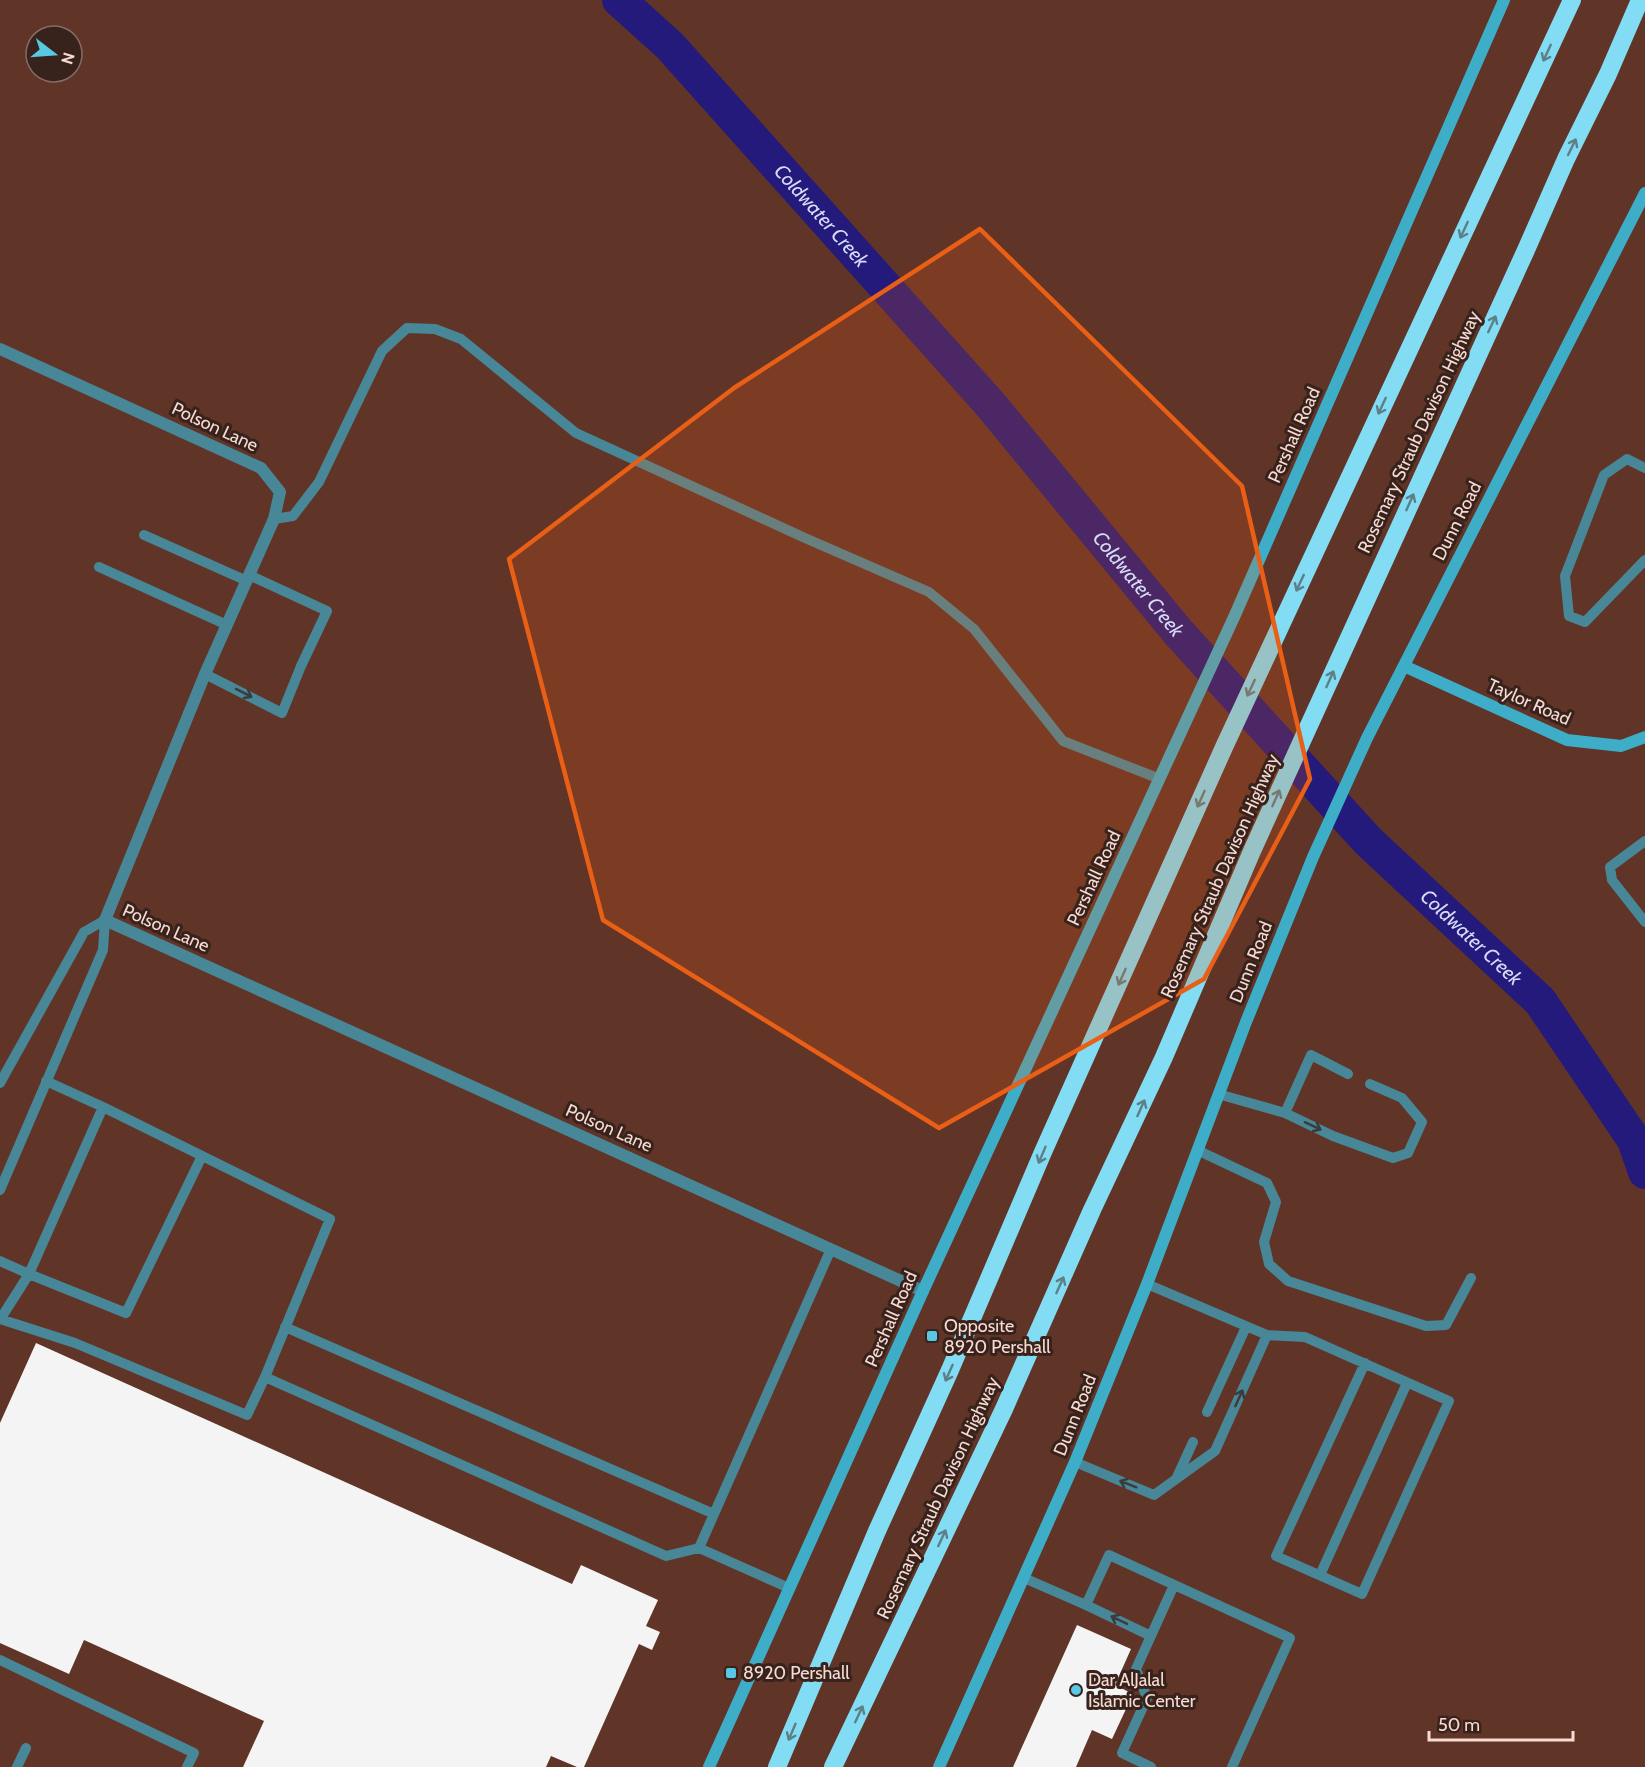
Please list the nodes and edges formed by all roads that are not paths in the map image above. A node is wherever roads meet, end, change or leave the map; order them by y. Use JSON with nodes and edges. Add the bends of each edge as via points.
{"nodes":[{"id":1,"x":1504,"y":0,"type":"edge"},
{"id":2,"x":1572,"y":0,"type":"edge"},
{"id":3,"x":1640,"y":0,"type":"edge"},
{"id":4,"x":1645,"y":193,"type":"edge"},
{"id":5,"x":0,"y":349,"type":"edge"},
{"id":6,"x":1645,"y":468,"type":"edge"},
{"id":7,"x":274,"y":519,"type":"junction"},
{"id":8,"x":144,"y":535,"type":"dead end"},
{"id":9,"x":1645,"y":560,"type":"edge"},
{"id":10,"x":99,"y":567,"type":"dead end"},
{"id":11,"x":248,"y":578,"type":"junction"},
{"id":12,"x":227,"y":625,"type":"junction"},
{"id":13,"x":1404,"y":666,"type":"junction"},
{"id":14,"x":206,"y":674,"type":"junction"},
{"id":15,"x":1645,"y":737,"type":"edge"},
{"id":16,"x":1160,"y":779,"type":"junction"},
{"id":17,"x":1645,"y":841,"type":"edge"},
{"id":18,"x":105,"y":920,"type":"junction"},
{"id":19,"x":1645,"y":922,"type":"edge"},
{"id":20,"x":1348,"y":1074,"type":"dead end"},
{"id":21,"x":46,"y":1081,"type":"junction"},
{"id":22,"x":0,"y":1083,"type":"edge"},
{"id":23,"x":1370,"y":1084,"type":"dead end"},
{"id":24,"x":1218,"y":1094,"type":"junction"},
{"id":25,"x":104,"y":1107,"type":"junction"},
{"id":26,"x":1285,"y":1113,"type":"junction"},
{"id":27,"x":1197,"y":1150,"type":"junction"},
{"id":28,"x":202,"y":1156,"type":"junction"},
{"id":29,"x":0,"y":1190,"type":"edge"},
{"id":30,"x":831,"y":1249,"type":"junction"},
{"id":31,"x":0,"y":1261,"type":"edge"},
{"id":32,"x":29,"y":1274,"type":"junction"},
{"id":33,"x":1472,"y":1278,"type":"dead end"},
{"id":34,"x":1147,"y":1284,"type":"junction"},
{"id":35,"x":923,"y":1291,"type":"junction"},
{"id":36,"x":0,"y":1318,"type":"edge"},
{"id":37,"x":285,"y":1327,"type":"junction"},
{"id":38,"x":1246,"y":1327,"type":"junction"},
{"id":39,"x":1267,"y":1335,"type":"junction"},
{"id":40,"x":1365,"y":1363,"type":"junction"},
{"id":41,"x":265,"y":1377,"type":"junction"},
{"id":42,"x":1407,"y":1383,"type":"junction"},
{"id":43,"x":1207,"y":1412,"type":"dead end"},
{"id":44,"x":1193,"y":1442,"type":"dead end"},
{"id":45,"x":1076,"y":1462,"type":"junction"},
{"id":46,"x":1177,"y":1478,"type":"junction"},
{"id":47,"x":714,"y":1514,"type":"junction"},
{"id":48,"x":699,"y":1548,"type":"junction"},
{"id":49,"x":1320,"y":1575,"type":"junction"},
{"id":50,"x":1024,"y":1578,"type":"junction"},
{"id":51,"x":1174,"y":1585,"type":"junction"},
{"id":52,"x":789,"y":1588,"type":"junction"},
{"id":53,"x":1086,"y":1605,"type":"junction"},
{"id":54,"x":1151,"y":1636,"type":"junction"},
{"id":55,"x":0,"y":1660,"type":"edge"},
{"id":56,"x":26,"y":1748,"type":"dead end"},
{"id":57,"x":17,"y":1767,"type":"edge"},
{"id":58,"x":187,"y":1767,"type":"edge"},
{"id":59,"x":709,"y":1767,"type":"edge"},
{"id":60,"x":777,"y":1767,"type":"edge"},
{"id":61,"x":833,"y":1767,"type":"edge"},
{"id":62,"x":939,"y":1767,"type":"edge"},
{"id":63,"x":1151,"y":1767,"type":"edge"},
{"id":64,"x":1232,"y":1767,"type":"edge"}],
"edges":[{"from":1,"to":16,"type":"street","name":"Pershall Road"},
{"from":2,"to":60,"type":"highway","one_way":true,"via":[[1225,745],[1043,1152]]},
{"from":61,"to":3,"type":"highway","name":"Rosemary Straub Davison Highway","one_way":true,"via":[[1004,1409],[1164,1057],[1305,732]]},
{"from":4,"to":13,"type":"street","name":"Dunn Road"},
{"from":5,"to":7,"type":"street","name":"Polson Lane","via":[[261,468],[280,492]]},
{"from":6,"to":9,"type":"lane","via":[[1627,459],[1604,475],[1565,576],[1569,616],[1585,622]]},
{"from":7,"to":11,"type":"street","name":"Polson Lane"},
{"from":7,"to":16,"type":"lane","via":[[293,516],[319,482],[382,351],[407,328],[435,329],[461,339],[576,433],[929,592],[974,629],[1064,741]]},
{"from":8,"to":11,"type":"lane"},
{"from":10,"to":12,"type":"lane"},
{"from":11,"to":12,"type":"street","name":"Polson Lane"},
{"from":14,"to":11,"type":"lane","one_way":true,"via":[[282,713],[327,611]]},
{"from":12,"to":14,"type":"street","name":"Polson Lane"},
{"from":13,"to":15,"type":"street","name":"Taylor Road","via":[[1567,740],[1621,746]]},
{"from":13,"to":24,"type":"street","name":"Dunn Road","via":[[1313,857]]},
{"from":14,"to":18,"type":"street","name":"Polson Lane"},
{"from":16,"to":35,"type":"street","name":"Pershall Road"},
{"from":17,"to":19,"type":"lane","via":[[1610,867],[1612,880]]},
{"from":18,"to":21,"type":"lane","via":[[103,950]]},
{"from":18,"to":22,"type":"lane","via":[[84,932]]},
{"from":18,"to":30,"type":"street","name":"Polson Lane"},
{"from":20,"to":26,"type":"lane","via":[[1311,1055]]},
{"from":21,"to":25,"type":"lane"},
{"from":21,"to":29,"type":"lane"},
{"from":26,"to":23,"type":"lane","one_way":true,"via":[[1393,1158],[1408,1153],[1422,1122],[1402,1098]]},
{"from":24,"to":26,"type":"lane"},
{"from":24,"to":27,"type":"street","name":"Dunn Road"},
{"from":25,"to":28,"type":"lane"},
{"from":25,"to":32,"type":"lane"},
{"from":27,"to":33,"type":"lane","via":[[1267,1183],[1276,1202],[1264,1242],[1269,1264],[1288,1281],[1426,1326],[1446,1325]]},
{"from":27,"to":34,"type":"street","name":"Dunn Road"},
{"from":28,"to":32,"type":"lane","via":[[126,1313]]},
{"from":28,"to":37,"type":"lane","via":[[330,1219]]},
{"from":30,"to":35,"type":"street","name":"Polson Lane"},
{"from":30,"to":47,"type":"lane"},
{"from":31,"to":32,"type":"lane"},
{"from":32,"to":36,"type":"lane"},
{"from":34,"to":38,"type":"lane"},
{"from":34,"to":45,"type":"street","name":"Dunn Road"},
{"from":35,"to":52,"type":"street","name":"Pershall Road"},
{"from":36,"to":41,"type":"lane","via":[[75,1343],[247,1415]]},
{"from":37,"to":41,"type":"lane"},
{"from":37,"to":47,"type":"lane"},
{"from":38,"to":39,"type":"lane"},
{"from":38,"to":43,"type":"lane"},
{"from":39,"to":40,"type":"lane","via":[[1305,1337]]},
{"from":46,"to":39,"type":"lane","one_way":true,"via":[[1215,1451]]},
{"from":40,"to":42,"type":"lane"},
{"from":40,"to":49,"type":"lane","via":[[1276,1556]]},
{"from":41,"to":48,"type":"lane","via":[[666,1556]]},
{"from":42,"to":49,"type":"lane"},
{"from":42,"to":49,"type":"lane","via":[[1449,1401],[1362,1594]]},
{"from":44,"to":46,"type":"lane"},
{"from":46,"to":45,"type":"lane","one_way":true,"via":[[1155,1495]]},
{"from":45,"to":50,"type":"street","name":"Dunn Road"},
{"from":47,"to":48,"type":"lane"},
{"from":48,"to":52,"type":"lane"},
{"from":50,"to":53,"type":"lane"},
{"from":50,"to":62,"type":"street","name":"Dunn Road"},
{"from":51,"to":53,"type":"lane","via":[[1109,1555]]},
{"from":51,"to":54,"type":"lane"},
{"from":51,"to":64,"type":"lane","via":[[1290,1638]]},
{"from":52,"to":59,"type":"street","name":"Pershall Road"},
{"from":54,"to":53,"type":"lane","one_way":true},
{"from":54,"to":63,"type":"lane","via":[[1136,1669],[1147,1698],[1122,1753]]},
{"from":55,"to":58,"type":"lane","via":[[194,1753]]},
{"from":56,"to":57,"type":"lane"}]}
